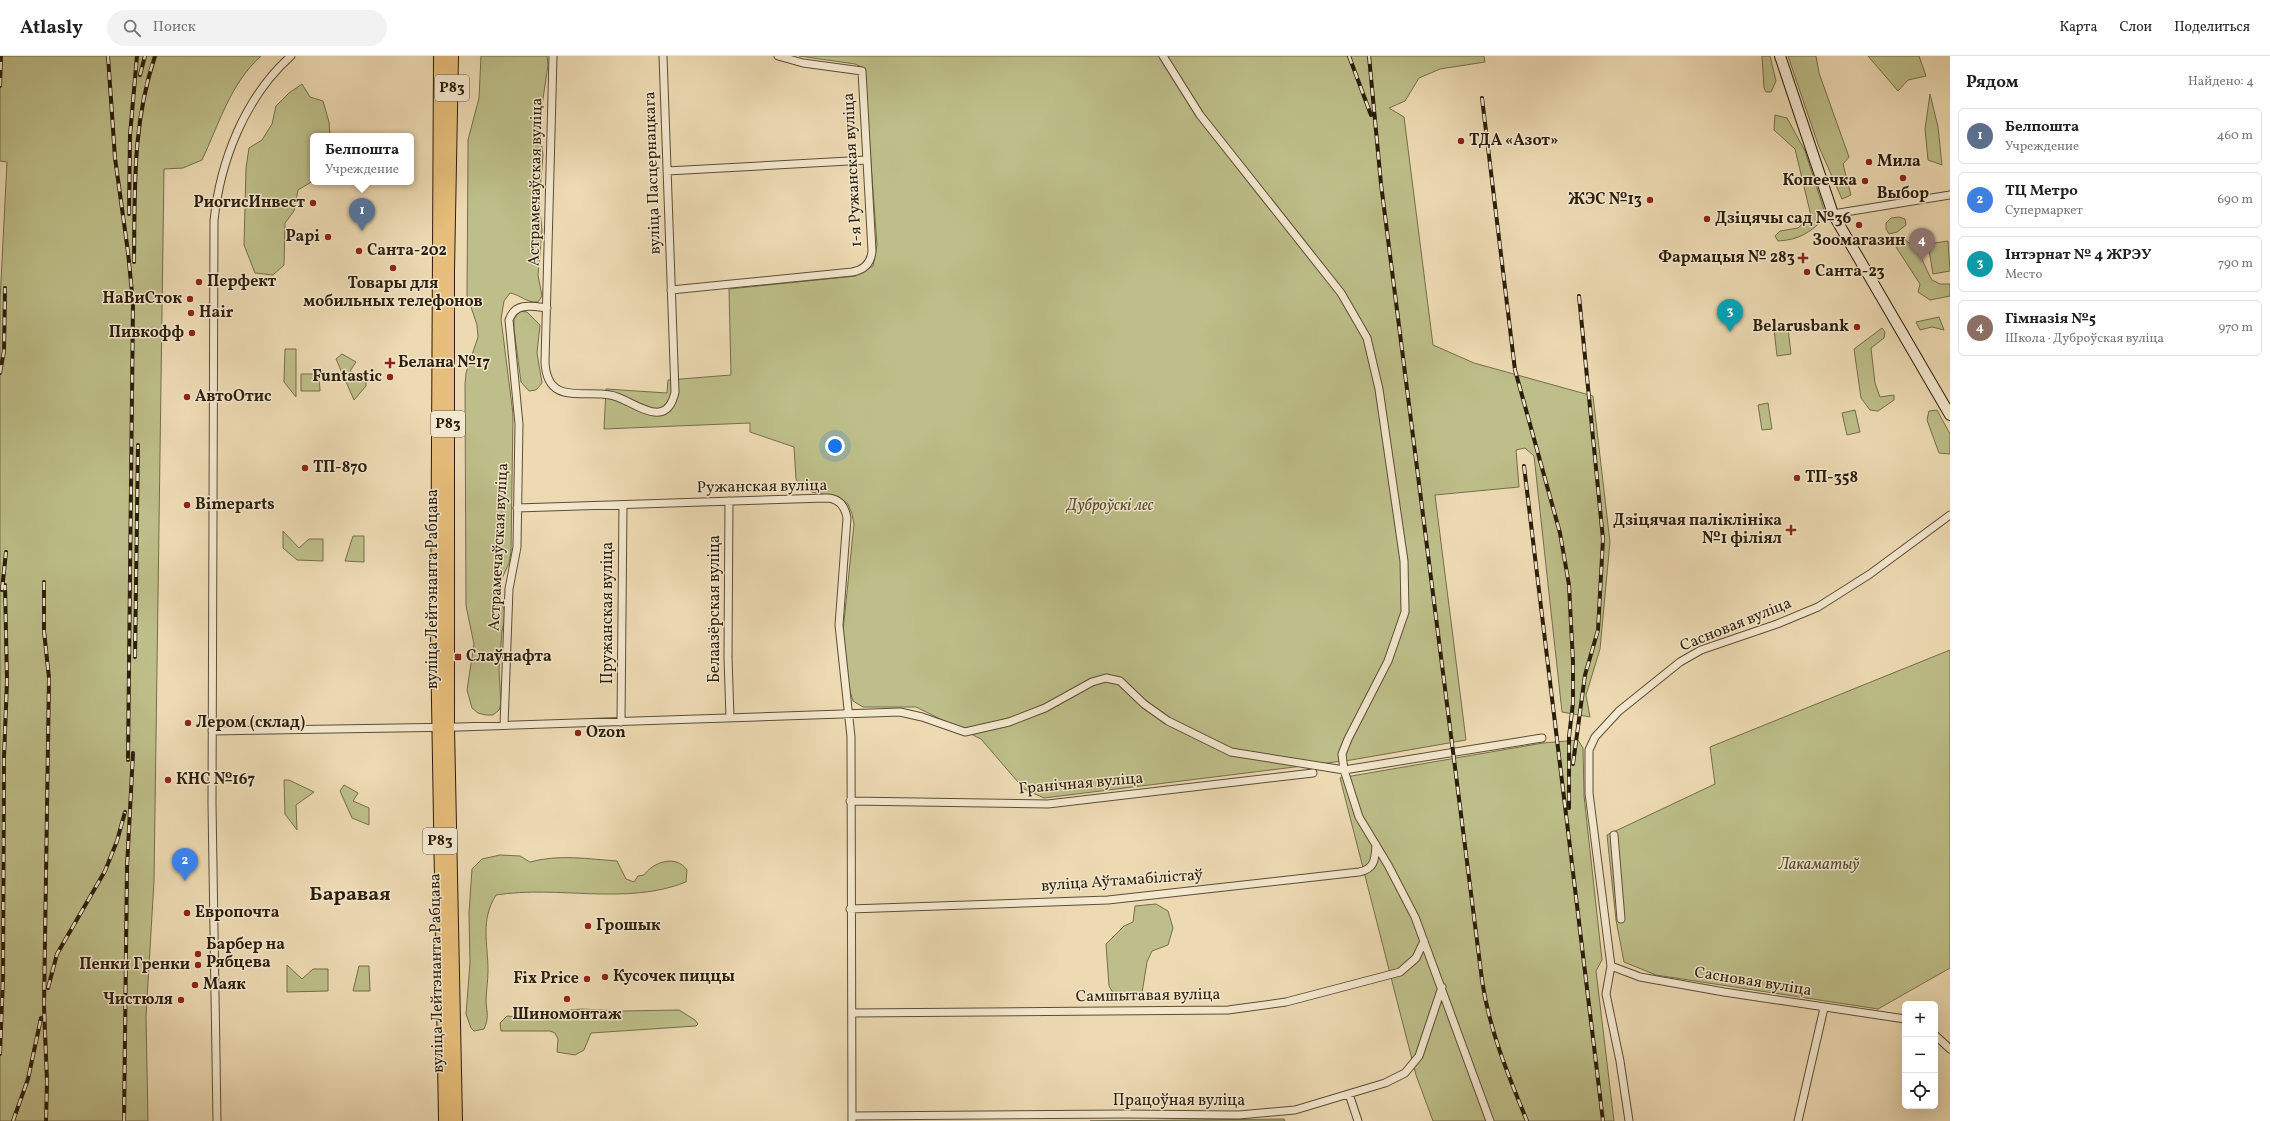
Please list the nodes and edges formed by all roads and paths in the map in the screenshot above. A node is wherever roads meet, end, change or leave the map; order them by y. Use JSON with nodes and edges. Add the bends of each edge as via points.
{"nodes":[{"id":1,"x":291,"y":56,"type":"edge"},
{"id":2,"x":440,"y":56,"type":"edge"},
{"id":3,"x":452,"y":56,"type":"edge"},
{"id":4,"x":553,"y":56,"type":"edge"},
{"id":5,"x":663,"y":56,"type":"edge"},
{"id":6,"x":778,"y":56,"type":"edge"},
{"id":7,"x":1163,"y":56,"type":"edge"},
{"id":8,"x":1780,"y":56,"type":"edge"},
{"id":9,"x":866,"y":160,"type":"junction"},
{"id":10,"x":667,"y":171,"type":"junction"},
{"id":11,"x":1950,"y":195,"type":"edge"},
{"id":12,"x":1833,"y":214,"type":"junction"},
{"id":13,"x":671,"y":290,"type":"junction"},
{"id":14,"x":547,"y":308,"type":"junction"},
{"id":15,"x":572,"y":394,"type":"joint"},
{"id":16,"x":1950,"y":415,"type":"edge"},
{"id":17,"x":729,"y":501,"type":"junction"},
{"id":18,"x":623,"y":505,"type":"junction"},
{"id":19,"x":517,"y":508,"type":"junction"},
{"id":20,"x":1950,"y":515,"type":"edge"},
{"id":21,"x":849,"y":713,"type":"junction"},
{"id":22,"x":730,"y":718,"type":"junction"},
{"id":23,"x":622,"y":722,"type":"junction"},
{"id":24,"x":504,"y":725,"type":"junction"},
{"id":25,"x":443,"y":728,"type":"junction"},
{"id":26,"x":212,"y":731,"type":"junction"},
{"id":27,"x":1542,"y":738,"type":"dead end"},
{"id":28,"x":1344,"y":770,"type":"junction"},
{"id":29,"x":1313,"y":773,"type":"dead end"},
{"id":30,"x":850,"y":801,"type":"junction"},
{"id":31,"x":1614,"y":835,"type":"dead end"},
{"id":32,"x":1376,"y":845,"type":"junction"},
{"id":33,"x":850,"y":909,"type":"junction"},
{"id":34,"x":1621,"y":919,"type":"dead end"},
{"id":35,"x":1424,"y":941,"type":"junction"},
{"id":36,"x":1611,"y":966,"type":"junction"},
{"id":37,"x":1442,"y":987,"type":"junction"},
{"id":38,"x":1824,"y":1008,"type":"junction"},
{"id":39,"x":852,"y":1013,"type":"junction"},
{"id":40,"x":447,"y":1018,"type":"junction"},
{"id":41,"x":1902,"y":1019,"type":"edge"},
{"id":42,"x":1937,"y":1037,"type":"edge"},
{"id":43,"x":1950,"y":1049,"type":"edge"},
{"id":44,"x":1349,"y":1094,"type":"junction"},
{"id":45,"x":852,"y":1119,"type":"edge"},
{"id":46,"x":217,"y":1121,"type":"edge"},
{"id":47,"x":445,"y":1121,"type":"edge"},
{"id":48,"x":456,"y":1121,"type":"edge"},
{"id":49,"x":1358,"y":1121,"type":"edge"},
{"id":50,"x":1490,"y":1121,"type":"edge"},
{"id":51,"x":1629,"y":1121,"type":"edge"},
{"id":52,"x":1798,"y":1121,"type":"edge"}],
"edges":[{"from":1,"to":26,"type":"street","via":[[265,83],[248,111],[225,165],[216,200],[213,241]]},
{"from":2,"to":25,"type":"highway","name":"вуліца Лейтэнанта Рабцава","number":"Р83","via":[[438,300]]},
{"from":3,"to":25,"type":"highway","name":"вуліца Лейтэнанта Рабцава","number":"Р83"},
{"from":4,"to":14,"type":"street","name":"Астрамечаўская вуліца"},
{"from":5,"to":10,"type":"street","name":"вуліца Пасцернацкага"},
{"from":6,"to":9,"type":"street","name":"1-я Ружанская вуліца","via":[[803,63],[862,71]]},
{"from":7,"to":28,"type":"street","via":[[1200,115],[1340,293],[1367,338],[1377,381],[1404,561],[1405,612],[1388,661],[1348,738],[1342,754]]},
{"from":8,"to":12,"type":"main road"},
{"from":9,"to":10,"type":"street"},
{"from":9,"to":13,"type":"street","name":"1-я Ружанская вуліца","via":[[872,251],[866,265],[852,272]]},
{"from":10,"to":13,"type":"street","name":"вуліца Пасцернацкага"},
{"from":11,"to":12,"type":"street"},
{"from":12,"to":16,"type":"main road"},
{"from":13,"to":15,"type":"street","name":"вуліца Пасцернацкага","via":[[675,392],[670,404],[652,412],[639,409],[611,395]]},
{"from":14,"to":15,"type":"street","name":"Астрамечаўская вуліца","via":[[547,376],[556,389]]},
{"from":14,"to":19,"type":"street","name":"Астрамечаўская вуліца","via":[[528,305],[516,309],[509,320],[518,424]]},
{"from":17,"to":18,"type":"street","name":"Ружанская вуліца"},
{"from":17,"to":21,"type":"street","name":"Ружанская вуліца","via":[[832,498],[844,508],[847,518],[839,625],[842,673]]},
{"from":17,"to":22,"type":"street","name":"Белаазёрская вуліца"},
{"from":18,"to":19,"type":"street","name":"Ружанская вуліца"},
{"from":18,"to":23,"type":"street","name":"Пружанская вуліца"},
{"from":19,"to":24,"type":"street","name":"Астрамечаўская вуліца","via":[[516,558],[509,589]]},
{"from":20,"to":36,"type":"street","name":"Сасновая вуліца","via":[[1870,574],[1818,607],[1701,650],[1680,662],[1619,711],[1595,738],[1589,750],[1589,793]]},
{"from":21,"to":22,"type":"street"},
{"from":21,"to":28,"type":"street","via":[[900,712],[965,732],[1009,722],[1045,708],[1092,682],[1106,678],[1120,681],[1144,704],[1168,721],[1231,752]]},
{"from":21,"to":30,"type":"street","name":"Ружанская вуліца"},
{"from":22,"to":23,"type":"street"},
{"from":23,"to":24,"type":"street"},
{"from":24,"to":25,"type":"street"},
{"from":25,"to":26,"type":"street"},
{"from":25,"to":40,"type":"highway","name":"вуліца Лейтэнанта Рабцава","number":"Р83"},
{"from":26,"to":46,"type":"street"},
{"from":27,"to":28,"type":"street"},
{"from":28,"to":32,"type":"street","via":[[1359,817]]},
{"from":29,"to":30,"type":"street","name":"Гранічная вуліца","via":[[1048,804]]},
{"from":30,"to":33,"type":"street","name":"Ружанская вуліца"},
{"from":31,"to":34,"type":"street"},
{"from":32,"to":33,"type":"street","name":"вуліца Аўтамабілістаў","via":[[1373,864],[1368,870],[1359,872],[1108,900]]},
{"from":32,"to":35,"type":"street","via":[[1415,917]]},
{"from":33,"to":39,"type":"street","name":"Ружанская вуліца"},
{"from":35,"to":37,"type":"street"},
{"from":35,"to":39,"type":"street","name":"Самшытавая вуліца","via":[[1416,958],[1400,972],[1266,1006],[1205,1010]]},
{"from":36,"to":38,"type":"street","name":"Сасновая вуліца","via":[[1640,977]]},
{"from":36,"to":51,"type":"street","name":"Сасновая вуліца","via":[[1606,994]]},
{"from":37,"to":44,"type":"street","name":"Працоўная вуліца","via":[[1419,1056],[1411,1069],[1393,1080]]},
{"from":37,"to":50,"type":"street"},
{"from":38,"to":41,"type":"street"},
{"from":38,"to":52,"type":"street","name":"Сасновая вуліца"},
{"from":39,"to":45,"type":"street","name":"Ружанская вуліца"},
{"from":40,"to":47,"type":"highway","name":"вуліца Лейтэнанта Рабцава","number":"Р83"},
{"from":40,"to":48,"type":"highway","name":"вуліца Лейтэнанта Рабцава","number":"Р83"},
{"from":42,"to":43,"type":"street"},
{"from":44,"to":45,"type":"street","name":"Працоўная вуліца","via":[[1295,1110],[1254,1115]]},
{"from":44,"to":49,"type":"street"}]}
